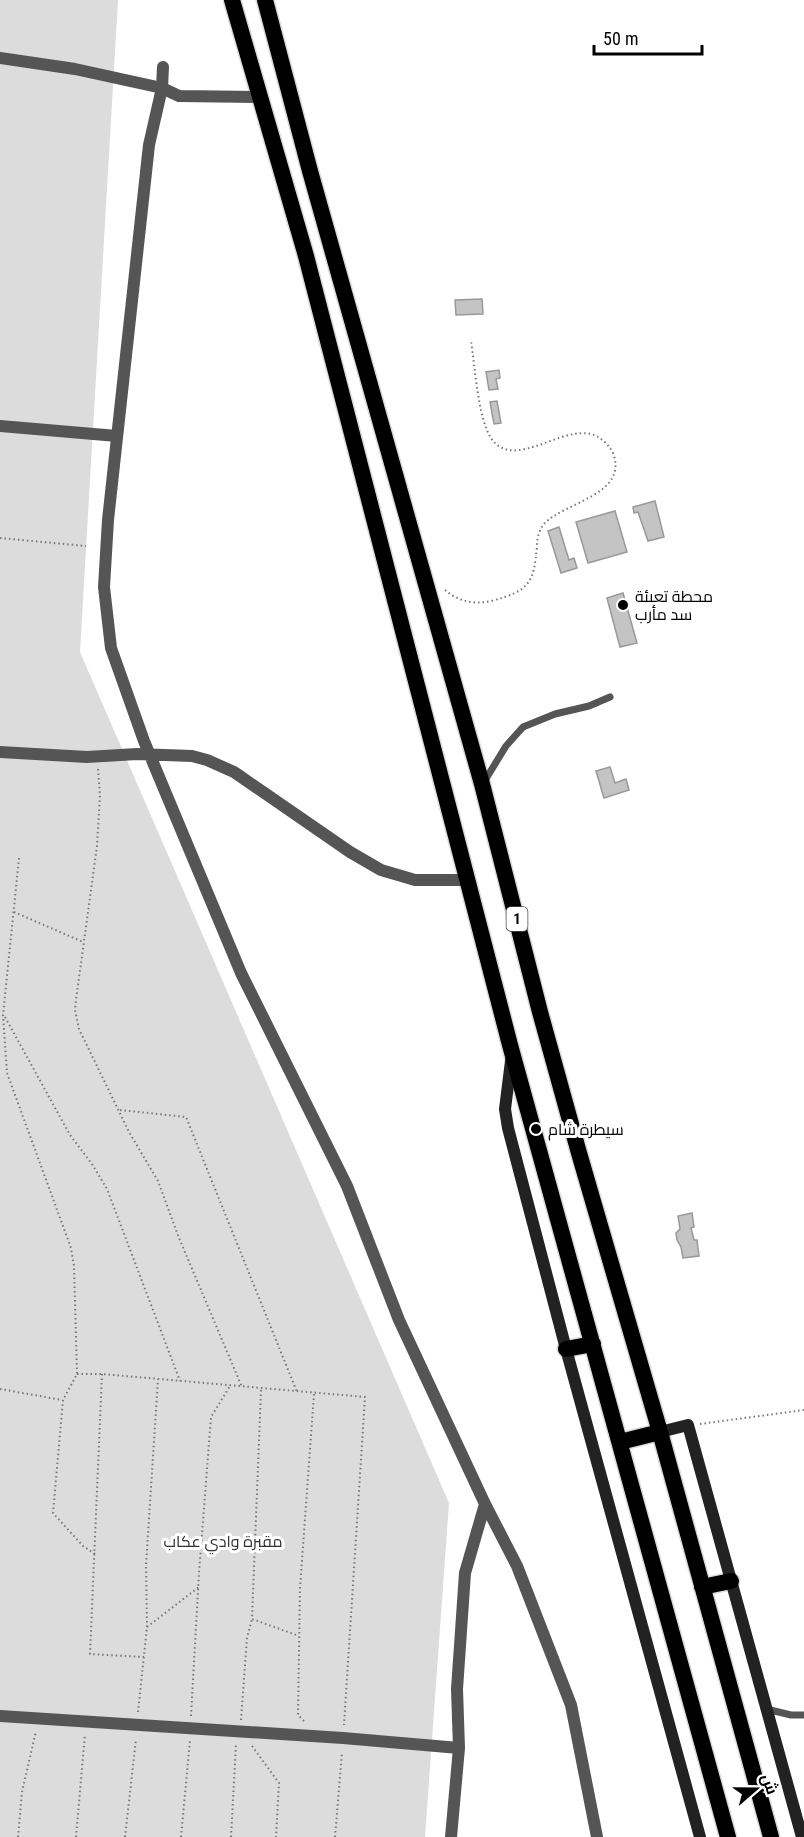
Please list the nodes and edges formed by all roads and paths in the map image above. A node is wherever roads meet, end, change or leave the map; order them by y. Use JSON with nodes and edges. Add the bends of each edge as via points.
{"nodes":[{"id":1,"x":232,"y":0,"type":"edge"},
{"id":2,"x":265,"y":0,"type":"edge"},
{"id":3,"x":0,"y":58,"type":"edge"},
{"id":4,"x":163,"y":67,"type":"dead end"},
{"id":5,"x":162,"y":88,"type":"junction"},
{"id":6,"x":260,"y":97,"type":"junction"},
{"id":7,"x":471,"y":341,"type":"dead end"},
{"id":8,"x":0,"y":426,"type":"edge"},
{"id":9,"x":117,"y":436,"type":"junction"},
{"id":10,"x":0,"y":538,"type":"edge"},
{"id":11,"x":86,"y":546,"type":"dead end"},
{"id":12,"x":421,"y":572,"type":"junction"},
{"id":13,"x":610,"y":697,"type":"dead end"},
{"id":14,"x":0,"y":752,"type":"edge"},
{"id":15,"x":150,"y":754,"type":"junction"},
{"id":16,"x":97,"y":757,"type":"junction"},
{"id":17,"x":482,"y":784,"type":"junction"},
{"id":18,"x":19,"y":858,"type":"dead end"},
{"id":19,"x":467,"y":880,"type":"junction"},
{"id":20,"x":14,"y":912,"type":"junction"},
{"id":21,"x":83,"y":942,"type":"junction"},
{"id":22,"x":3,"y":1015,"type":"junction"},
{"id":23,"x":510,"y":1045,"type":"junction"},
{"id":24,"x":120,"y":1110,"type":"junction"},
{"id":25,"x":593,"y":1344,"type":"junction"},
{"id":26,"x":566,"y":1349,"type":"junction"},
{"id":27,"x":77,"y":1374,"type":"junction"},
{"id":28,"x":102,"y":1374,"type":"junction"},
{"id":29,"x":158,"y":1379,"type":"junction"},
{"id":30,"x":181,"y":1381,"type":"junction"},
{"id":31,"x":230,"y":1386,"type":"junction"},
{"id":32,"x":242,"y":1387,"type":"junction"},
{"id":33,"x":0,"y":1389,"type":"edge"},
{"id":34,"x":261,"y":1389,"type":"junction"},
{"id":35,"x":297,"y":1392,"type":"junction"},
{"id":36,"x":314,"y":1394,"type":"junction"},
{"id":37,"x":63,"y":1400,"type":"junction"},
{"id":38,"x":804,"y":1410,"type":"edge"},
{"id":39,"x":688,"y":1425,"type":"junction"},
{"id":40,"x":660,"y":1432,"type":"junction"},
{"id":41,"x":620,"y":1443,"type":"junction"},
{"id":42,"x":486,"y":1504,"type":"junction"},
{"id":43,"x":95,"y":1554,"type":"junction"},
{"id":44,"x":730,"y":1581,"type":"junction"},
{"id":45,"x":199,"y":1587,"type":"junction"},
{"id":46,"x":702,"y":1587,"type":"junction"},
{"id":47,"x":252,"y":1619,"type":"junction"},
{"id":48,"x":147,"y":1627,"type":"junction"},
{"id":49,"x":299,"y":1636,"type":"junction"},
{"id":50,"x":144,"y":1657,"type":"junction"},
{"id":51,"x":766,"y":1709,"type":"junction"},
{"id":52,"x":804,"y":1715,"type":"edge"},
{"id":53,"x":0,"y":1716,"type":"edge"},
{"id":54,"x":39,"y":1719,"type":"junction"},
{"id":55,"x":86,"y":1723,"type":"junction"},
{"id":56,"x":137,"y":1726,"type":"junction"},
{"id":57,"x":191,"y":1729,"type":"junction"},
{"id":58,"x":238,"y":1732,"type":"junction"},
{"id":59,"x":322,"y":1737,"type":"junction"},
{"id":60,"x":343,"y":1738,"type":"junction"},
{"id":61,"x":459,"y":1748,"type":"junction"},
{"id":62,"x":802,"y":1836,"type":"edge"},
{"id":63,"x":18,"y":1837,"type":"edge"},
{"id":64,"x":76,"y":1837,"type":"edge"},
{"id":65,"x":125,"y":1837,"type":"edge"},
{"id":66,"x":182,"y":1837,"type":"edge"},
{"id":67,"x":231,"y":1837,"type":"edge"},
{"id":68,"x":276,"y":1837,"type":"edge"},
{"id":69,"x":335,"y":1837,"type":"edge"},
{"id":70,"x":451,"y":1837,"type":"edge"},
{"id":71,"x":597,"y":1837,"type":"edge"},
{"id":72,"x":700,"y":1837,"type":"edge"},
{"id":73,"x":728,"y":1837,"type":"edge"},
{"id":74,"x":771,"y":1837,"type":"edge"}],
"edges":[{"from":1,"to":6,"type":"highway"},
{"from":2,"to":12,"type":"highway","number":"1"},
{"from":3,"to":5,"type":"street"},
{"from":4,"to":5,"type":"street"},
{"from":5,"to":6,"type":"street","via":[[179,96]]},
{"from":5,"to":9,"type":"street","via":[[149,145]]},
{"from":6,"to":19,"type":"highway","via":[[306,255]]},
{"from":7,"to":12,"type":"path","via":[[485,427],[493,441],[508,451],[518,451],[568,436],[598,436],[613,453],[615,471],[609,483],[595,494],[544,525],[538,536],[533,574],[528,585],[513,595],[482,603],[456,599]]},
{"from":8,"to":9,"type":"street"},
{"from":9,"to":15,"type":"street","via":[[104,587],[111,648]]},
{"from":10,"to":11,"type":"path"},
{"from":12,"to":17,"type":"highway","number":"1"},
{"from":13,"to":17,"type":"lane","via":[[523,727]]},
{"from":14,"to":16,"type":"street"},
{"from":15,"to":16,"type":"street"},
{"from":15,"to":19,"type":"street","via":[[192,756],[220,765],[381,870],[415,880]]},
{"from":15,"to":42,"type":"street","via":[[241,973],[347,1186],[399,1320]]},
{"from":16,"to":21,"type":"path","via":[[97,846]]},
{"from":17,"to":40,"type":"highway","number":"1","via":[[579,1153]]},
{"from":18,"to":20,"type":"path"},
{"from":19,"to":23,"type":"highway"},
{"from":20,"to":21,"type":"path"},
{"from":20,"to":22,"type":"path"},
{"from":21,"to":24,"type":"path","via":[[76,1020]]},
{"from":22,"to":27,"type":"path","via":[[7,1073],[71,1248]]},
{"from":22,"to":30,"type":"path","via":[[70,1135],[106,1189]]},
{"from":23,"to":25,"type":"highway"},
{"from":23,"to":26,"type":"main road","via":[[505,1109],[508,1128]]},
{"from":24,"to":32,"type":"path","via":[[158,1180]]},
{"from":24,"to":35,"type":"path","via":[[186,1117]]},
{"from":25,"to":26,"type":"highway"},
{"from":25,"to":41,"type":"highway"},
{"from":26,"to":72,"type":"main road"},
{"from":27,"to":28,"type":"path"},
{"from":27,"to":37,"type":"path"},
{"from":28,"to":29,"type":"path"},
{"from":28,"to":43,"type":"path"},
{"from":29,"to":30,"type":"path"},
{"from":29,"to":48,"type":"path","via":[[146,1565]]},
{"from":30,"to":31,"type":"path"},
{"from":31,"to":32,"type":"path"},
{"from":31,"to":45,"type":"path","via":[[211,1418]]},
{"from":32,"to":34,"type":"path"},
{"from":33,"to":37,"type":"path"},
{"from":34,"to":35,"type":"path"},
{"from":34,"to":47,"type":"path"},
{"from":35,"to":36,"type":"path"},
{"from":36,"to":49,"type":"path"},
{"from":36,"to":60,"type":"path","via":[[365,1397]]},
{"from":37,"to":43,"type":"path","via":[[53,1513]]},
{"from":38,"to":39,"type":"path"},
{"from":39,"to":40,"type":"main road"},
{"from":39,"to":44,"type":"main road"},
{"from":40,"to":41,"type":"highway"},
{"from":40,"to":46,"type":"highway","number":"1"},
{"from":41,"to":73,"type":"highway"},
{"from":42,"to":61,"type":"street","via":[[465,1573],[457,1689]]},
{"from":42,"to":71,"type":"street","via":[[517,1566],[571,1705]]},
{"from":43,"to":50,"type":"path","via":[[90,1654]]},
{"from":44,"to":46,"type":"highway"},
{"from":44,"to":51,"type":"main road"},
{"from":45,"to":48,"type":"path"},
{"from":45,"to":57,"type":"path"},
{"from":46,"to":74,"type":"highway","number":"1"},
{"from":47,"to":49,"type":"path"},
{"from":47,"to":58,"type":"path"},
{"from":48,"to":50,"type":"path"},
{"from":49,"to":59,"type":"path","via":[[298,1715]]},
{"from":50,"to":56,"type":"path"},
{"from":51,"to":52,"type":"lane"},
{"from":51,"to":62,"type":"main road"},
{"from":53,"to":54,"type":"street"},
{"from":54,"to":55,"type":"street"},
{"from":54,"to":63,"type":"path","via":[[21,1792]]},
{"from":55,"to":56,"type":"street"},
{"from":55,"to":64,"type":"path"},
{"from":56,"to":57,"type":"street"},
{"from":56,"to":65,"type":"path"},
{"from":57,"to":58,"type":"street"},
{"from":57,"to":66,"type":"path"},
{"from":58,"to":59,"type":"street"},
{"from":58,"to":67,"type":"path"},
{"from":58,"to":68,"type":"path","via":[[279,1783]]},
{"from":59,"to":60,"type":"street"},
{"from":60,"to":61,"type":"street"},
{"from":60,"to":69,"type":"path"},
{"from":61,"to":70,"type":"street"}]}
